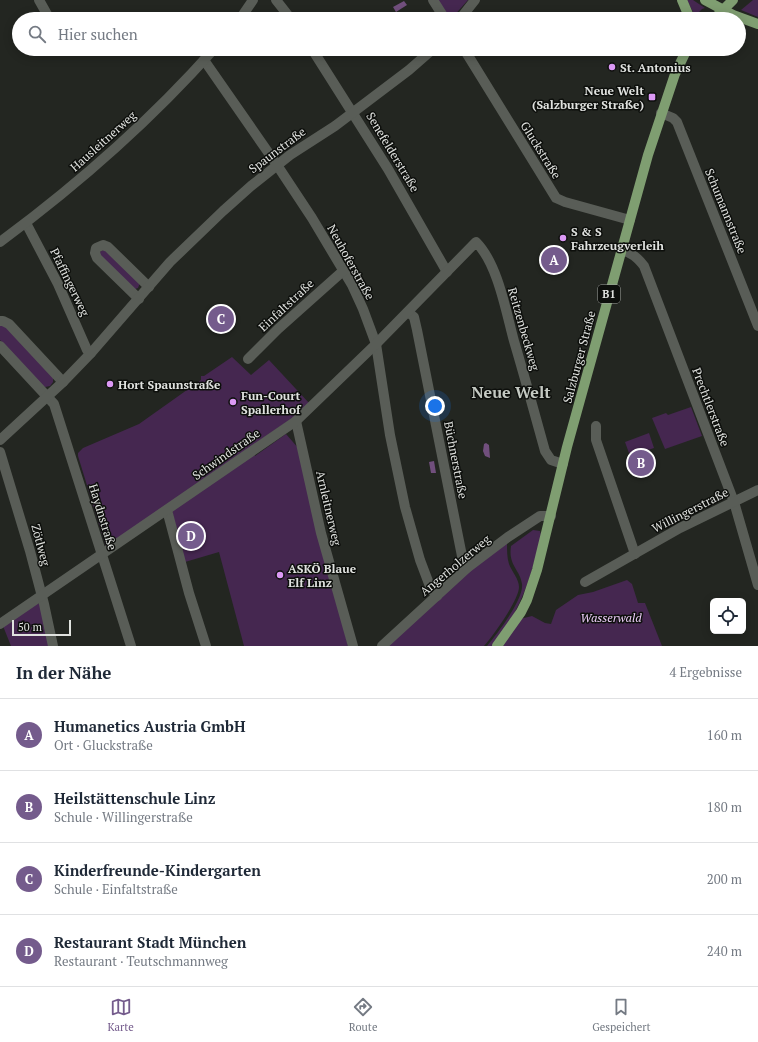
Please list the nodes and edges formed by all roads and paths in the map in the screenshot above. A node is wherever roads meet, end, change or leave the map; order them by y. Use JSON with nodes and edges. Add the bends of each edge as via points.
{"nodes":[{"id":1,"x":39,"y":0,"type":"edge"},
{"id":2,"x":253,"y":0,"type":"edge"},
{"id":3,"x":276,"y":0,"type":"edge"},
{"id":4,"x":433,"y":0,"type":"edge"},
{"id":5,"x":475,"y":0,"type":"edge"},
{"id":6,"x":682,"y":0,"type":"edge"},
{"id":7,"x":705,"y":0,"type":"edge"},
{"id":8,"x":733,"y":0,"type":"edge"},
{"id":9,"x":723,"y":10,"type":"junction"},
{"id":10,"x":46,"y":12,"type":"edge"},
{"id":11,"x":245,"y":12,"type":"edge"},
{"id":12,"x":285,"y":12,"type":"edge"},
{"id":13,"x":441,"y":12,"type":"edge"},
{"id":14,"x":466,"y":12,"type":"edge"},
{"id":15,"x":687,"y":12,"type":"edge"},
{"id":16,"x":728,"y":12,"type":"edge"},
{"id":17,"x":746,"y":19,"type":"edge"},
{"id":18,"x":758,"y":24,"type":"edge"},
{"id":19,"x":208,"y":56,"type":"edge"},
{"id":20,"x":317,"y":56,"type":"edge"},
{"id":21,"x":425,"y":56,"type":"edge"},
{"id":22,"x":468,"y":56,"type":"edge"},
{"id":23,"x":684,"y":56,"type":"edge"},
{"id":24,"x":204,"y":60,"type":"junction"},
{"id":25,"x":353,"y":112,"type":"junction"},
{"id":26,"x":661,"y":113,"type":"junction"},
{"id":27,"x":277,"y":165,"type":"junction"},
{"id":28,"x":630,"y":220,"type":"junction"},
{"id":29,"x":26,"y":223,"type":"junction"},
{"id":30,"x":0,"y":242,"type":"edge"},
{"id":31,"x":476,"y":242,"type":"joint"},
{"id":32,"x":622,"y":250,"type":"junction"},
{"id":33,"x":343,"y":270,"type":"junction"},
{"id":34,"x":447,"y":272,"type":"junction"},
{"id":35,"x":149,"y":287,"type":"junction"},
{"id":36,"x":139,"y":299,"type":"junction"},
{"id":37,"x":408,"y":312,"type":"junction"},
{"id":38,"x":0,"y":321,"type":"edge"},
{"id":39,"x":758,"y":326,"type":"edge"},
{"id":40,"x":376,"y":344,"type":"junction"},
{"id":41,"x":0,"y":346,"type":"edge"},
{"id":42,"x":91,"y":353,"type":"junction"},
{"id":43,"x":248,"y":359,"type":"dead end"},
{"id":44,"x":63,"y":382,"type":"junction"},
{"id":45,"x":48,"y":397,"type":"junction"},
{"id":46,"x":296,"y":421,"type":"junction"},
{"id":47,"x":596,"y":426,"type":"dead end"},
{"id":48,"x":0,"y":440,"type":"edge"},
{"id":49,"x":0,"y":452,"type":"edge"},
{"id":50,"x":563,"y":464,"type":"junction"},
{"id":51,"x":758,"y":490,"type":"edge"},
{"id":52,"x":734,"y":502,"type":"junction"},
{"id":53,"x":167,"y":510,"type":"junction"},
{"id":54,"x":551,"y":516,"type":"junction"},
{"id":55,"x":635,"y":554,"type":"junction"},
{"id":56,"x":101,"y":555,"type":"junction"},
{"id":57,"x":467,"y":568,"type":"junction"},
{"id":58,"x":584,"y":582,"type":"dead end"},
{"id":59,"x":758,"y":585,"type":"edge"},
{"id":60,"x":41,"y":596,"type":"junction"},
{"id":61,"x":437,"y":596,"type":"junction"},
{"id":62,"x":0,"y":624,"type":"edge"},
{"id":63,"x":53,"y":646,"type":"edge"},
{"id":64,"x":131,"y":646,"type":"edge"},
{"id":65,"x":206,"y":646,"type":"edge"},
{"id":66,"x":353,"y":646,"type":"edge"},
{"id":67,"x":382,"y":646,"type":"edge"},
{"id":68,"x":497,"y":646,"type":"edge"}],
"edges":[{"from":1,"to":10,"type":"street"},
{"from":2,"to":11,"type":"street"},
{"from":3,"to":12,"type":"street"},
{"from":4,"to":13,"type":"street"},
{"from":5,"to":14,"type":"street"},
{"from":6,"to":15,"type":"main road"},
{"from":7,"to":9,"type":"main road"},
{"from":8,"to":9,"type":"main road"},
{"from":9,"to":16,"type":"main road"},
{"from":17,"to":18,"type":"main road"},
{"from":19,"to":24,"type":"street","name":"Hausleitnerweg"},
{"from":20,"to":25,"type":"street","name":"Senefelderstraße"},
{"from":21,"to":25,"type":"street","name":"Spaunstraße"},
{"from":22,"to":28,"type":"street","name":"Gluckstraße","via":[[556,198]]},
{"from":23,"to":26,"type":"main road","name":"Salzburger Straße","number":"B1"},
{"from":24,"to":27,"type":"street","name":"Neuhoferstraße"},
{"from":24,"to":29,"type":"street","name":"Hausleitnerweg","via":[[140,126]]},
{"from":25,"to":27,"type":"street","name":"Spaunstraße"},
{"from":25,"to":34,"type":"street","name":"Senefelderstraße"},
{"from":26,"to":28,"type":"main road","name":"Salzburger Straße","number":"B1"},
{"from":26,"to":39,"type":"street","name":"Schumannstraße","via":[[677,122]]},
{"from":27,"to":33,"type":"street","name":"Neuhoferstraße"},
{"from":27,"to":35,"type":"street","name":"Spaunstraße","via":[[246,190],[170,262]]},
{"from":28,"to":32,"type":"main road","name":"Salzburger Straße","number":"B1"},
{"from":29,"to":30,"type":"street","name":"Hausleitnerweg"},
{"from":29,"to":42,"type":"street","name":"Pfaffingerweg","via":[[58,284],[87,350]]},
{"from":31,"to":34,"type":"street","name":"Schwindstraße"},
{"from":31,"to":50,"type":"street","name":"Reitzenbeckweg","via":[[483,249],[500,290],[545,451],[551,460]]},
{"from":32,"to":50,"type":"main road","name":"Salzburger Straße","number":"B1"},
{"from":32,"to":52,"type":"street","name":"Prechtlerstraße","via":[[631,253],[644,266]]},
{"from":33,"to":40,"type":"street","name":"Neuhoferstraße","via":[[363,309]]},
{"from":33,"to":43,"type":"street","name":"Einfaltstraße"},
{"from":34,"to":37,"type":"street","name":"Schwindstraße"},
{"from":35,"to":36,"type":"street","name":"Spaunstraße"},
{"from":35,"to":36,"type":"street","via":[[108,247],[103,245],[96,248],[97,258]]},
{"from":36,"to":42,"type":"street","name":"Spaunstraße"},
{"from":37,"to":40,"type":"street","name":"Schwindstraße"},
{"from":37,"to":57,"type":"street","name":"Büchnerstraße","via":[[414,317],[418,330],[463,561]]},
{"from":38,"to":44,"type":"street","via":[[9,324]]},
{"from":40,"to":46,"type":"street","name":"Schwindstraße"},
{"from":40,"to":61,"type":"street","name":"Neuhoferstraße","via":[[390,435],[405,507],[420,560],[431,589]]},
{"from":41,"to":45,"type":"street"},
{"from":42,"to":44,"type":"street","name":"Spaunstraße"},
{"from":44,"to":45,"type":"street","name":"Spaunstraße"},
{"from":45,"to":48,"type":"street","name":"Spaunstraße"},
{"from":45,"to":56,"type":"street","name":"Haydnstraße","via":[[54,404]]},
{"from":46,"to":53,"type":"street","name":"Schwindstraße"},
{"from":46,"to":66,"type":"street","name":"Arnleitnerweg","via":[[320,531]]},
{"from":47,"to":55,"type":"street","via":[[596,440]]},
{"from":49,"to":60,"type":"street","name":"Zötlweg"},
{"from":50,"to":54,"type":"main road","name":"Salzburger Straße","number":"B1"},
{"from":51,"to":52,"type":"street","name":"Willingerstraße"},
{"from":52,"to":55,"type":"street","name":"Willingerstraße","via":[[680,528]]},
{"from":52,"to":59,"type":"street","name":"Prechtlerstraße"},
{"from":53,"to":56,"type":"street","name":"Schwindstraße"},
{"from":53,"to":65,"type":"street"},
{"from":54,"to":57,"type":"street","name":"Angerholzerweg","via":[[540,516]]},
{"from":54,"to":68,"type":"main road","name":"Salzburger Straße","number":"B1","via":[[538,570],[527,600]]},
{"from":55,"to":58,"type":"street","name":"Willingerstraße"},
{"from":56,"to":60,"type":"street","name":"Schwindstraße"},
{"from":56,"to":64,"type":"street","name":"Haydnstraße"},
{"from":57,"to":61,"type":"street","name":"Angerholzerweg"},
{"from":60,"to":62,"type":"street","name":"Schwindstraße"},
{"from":60,"to":63,"type":"street","name":"Zötlweg"},
{"from":61,"to":67,"type":"street","name":"Angerholzerweg"}]}
